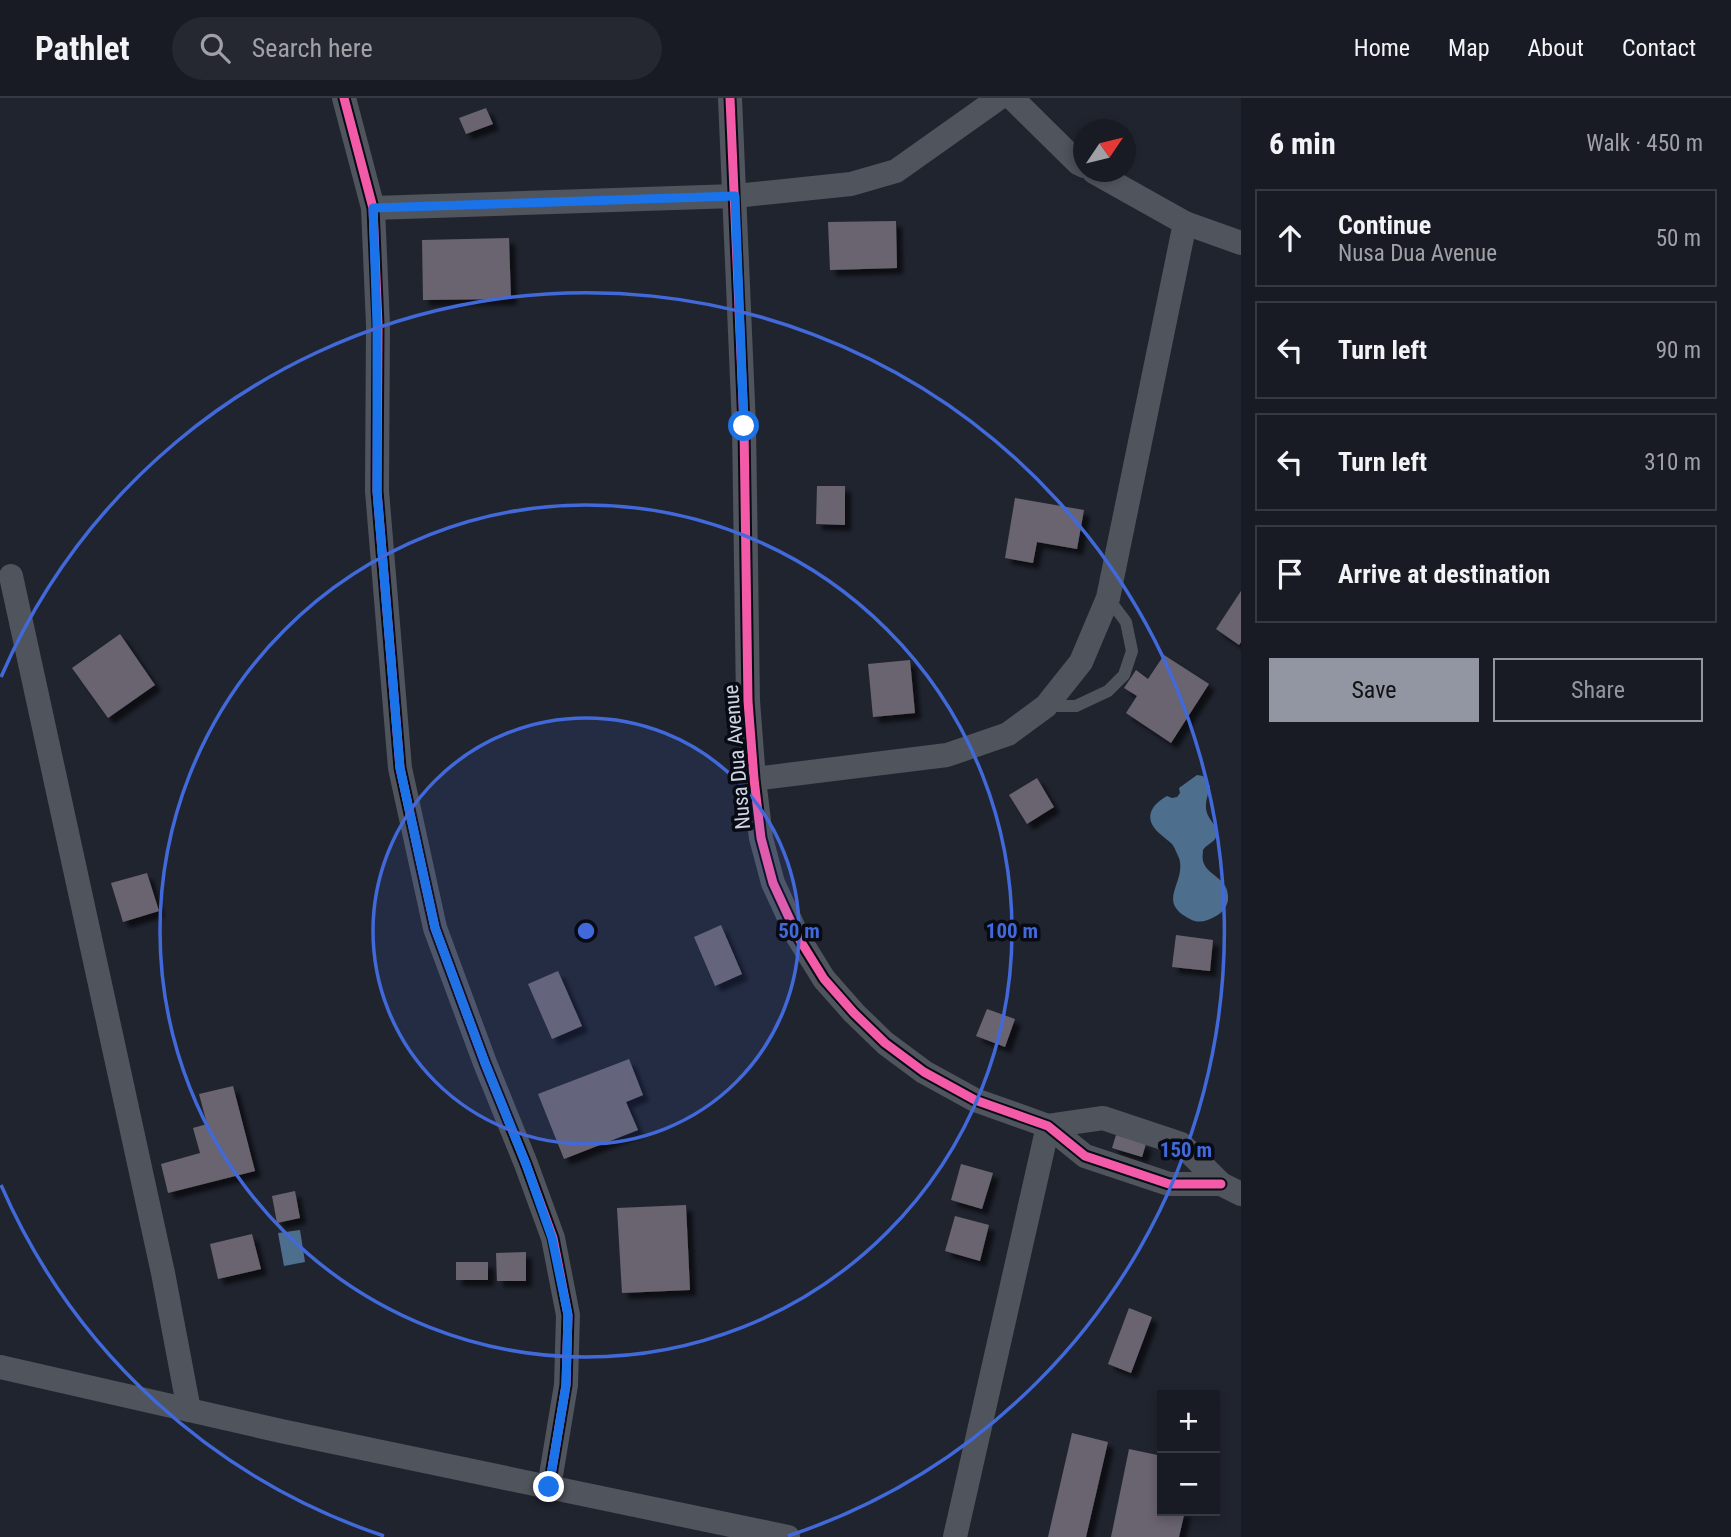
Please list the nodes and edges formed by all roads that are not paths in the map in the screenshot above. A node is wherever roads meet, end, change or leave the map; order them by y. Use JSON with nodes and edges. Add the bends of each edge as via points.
{"nodes":[{"id":1,"x":344,"y":98,"type":"edge"},
{"id":2,"x":730,"y":98,"type":"edge"},
{"id":3,"x":999,"y":98,"type":"edge"},
{"id":4,"x":1012,"y":98,"type":"edge"},
{"id":5,"x":1073,"y":158,"type":"edge"},
{"id":6,"x":1112,"y":182,"type":"edge"},
{"id":7,"x":735,"y":196,"type":"junction"},
{"id":8,"x":373,"y":208,"type":"junction"},
{"id":9,"x":1185,"y":223,"type":"junction"},
{"id":10,"x":1241,"y":243,"type":"edge"},
{"id":11,"x":11,"y":576,"type":"dead end"},
{"id":12,"x":1108,"y":598,"type":"junction"},
{"id":13,"x":1046,"y":706,"type":"junction"},
{"id":14,"x":754,"y":779,"type":"junction"},
{"id":15,"x":1048,"y":1126,"type":"junction"},
{"id":16,"x":1231,"y":1189,"type":"edge"},
{"id":17,"x":0,"y":1367,"type":"edge"},
{"id":18,"x":189,"y":1410,"type":"junction"},
{"id":19,"x":549,"y":1487,"type":"junction"},
{"id":20,"x":789,"y":1537,"type":"edge"},
{"id":21,"x":955,"y":1537,"type":"edge"}],
"edges":[{"from":1,"to":8,"type":"street"},
{"from":2,"to":7,"type":"street","name":"Nusa Dua Avenue"},
{"from":3,"to":7,"type":"street","via":[[896,171],[851,184]]},
{"from":4,"to":5,"type":"street"},
{"from":6,"to":9,"type":"street"},
{"from":7,"to":8,"type":"street"},
{"from":7,"to":14,"type":"street","name":"Nusa Dua Avenue"},
{"from":8,"to":19,"type":"street","via":[[377,491],[400,768],[435,928],[552,1238],[568,1315],[566,1385]]},
{"from":9,"to":10,"type":"street"},
{"from":9,"to":12,"type":"street"},
{"from":11,"to":18,"type":"street"},
{"from":12,"to":13,"type":"street","via":[[1081,662]]},
{"from":12,"to":13,"type":"lane","via":[[1126,622],[1132,651],[1124,675],[1108,691],[1076,706]]},
{"from":13,"to":14,"type":"street","via":[[1008,734],[947,755]]},
{"from":14,"to":15,"type":"street","name":"Nusa Dua Avenue","via":[[761,838],[773,883],[824,979],[885,1043],[924,1072],[975,1100]]},
{"from":15,"to":16,"type":"street","name":"Nusa Dua Avenue","via":[[1085,1156],[1169,1184]]},
{"from":15,"to":16,"type":"street","name":"Nusa Dua Avenue","via":[[1102,1118],[1181,1144]]},
{"from":15,"to":21,"type":"street"},
{"from":17,"to":18,"type":"street"},
{"from":18,"to":19,"type":"street"},
{"from":19,"to":20,"type":"street"}]}
